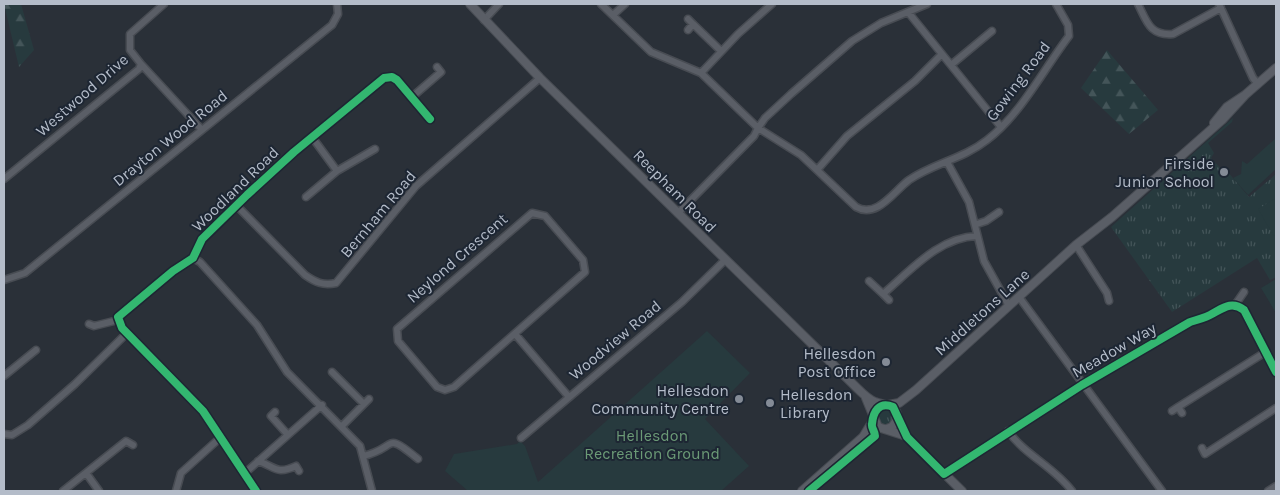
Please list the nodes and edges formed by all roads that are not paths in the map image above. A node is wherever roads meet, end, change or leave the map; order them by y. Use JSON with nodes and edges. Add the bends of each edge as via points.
{"nodes":[{"id":1,"x":164,"y":4,"type":"edge"},
{"id":2,"x":337,"y":4,"type":"edge"},
{"id":3,"x":470,"y":4,"type":"edge"},
{"id":4,"x":499,"y":4,"type":"edge"},
{"id":5,"x":601,"y":4,"type":"edge"},
{"id":6,"x":625,"y":4,"type":"edge"},
{"id":7,"x":772,"y":4,"type":"edge"},
{"id":8,"x":927,"y":4,"type":"edge"},
{"id":9,"x":1056,"y":4,"type":"edge"},
{"id":10,"x":1138,"y":4,"type":"edge"},
{"id":11,"x":1220,"y":6,"type":"edge"},
{"id":12,"x":908,"y":12,"type":"junction"},
{"id":13,"x":613,"y":15,"type":"junction"},
{"id":14,"x":688,"y":19,"type":"dead end"},
{"id":15,"x":484,"y":20,"type":"junction"},
{"id":16,"x":693,"y":24,"type":"junction"},
{"id":17,"x":688,"y":30,"type":"dead end"},
{"id":18,"x":992,"y":31,"type":"dead end"},
{"id":19,"x":721,"y":51,"type":"junction"},
{"id":20,"x":942,"y":54,"type":"junction"},
{"id":21,"x":141,"y":64,"type":"junction"},
{"id":22,"x":951,"y":65,"type":"junction"},
{"id":23,"x":437,"y":67,"type":"dead end"},
{"id":24,"x":1276,"y":68,"type":"edge"},
{"id":25,"x":700,"y":73,"type":"junction"},
{"id":26,"x":540,"y":78,"type":"junction"},
{"id":27,"x":1258,"y":84,"type":"junction"},
{"id":28,"x":412,"y":97,"type":"junction"},
{"id":29,"x":430,"y":119,"type":"dead end"},
{"id":30,"x":1002,"y":127,"type":"junction"},
{"id":31,"x":758,"y":128,"type":"junction"},
{"id":32,"x":202,"y":130,"type":"junction"},
{"id":33,"x":312,"y":138,"type":"junction"},
{"id":34,"x":374,"y":149,"type":"dead end"},
{"id":35,"x":947,"y":162,"type":"junction"},
{"id":36,"x":817,"y":170,"type":"junction"},
{"id":37,"x":337,"y":171,"type":"junction"},
{"id":38,"x":4,"y":179,"type":"edge"},
{"id":39,"x":306,"y":197,"type":"dead end"},
{"id":40,"x":237,"y":206,"type":"junction"},
{"id":41,"x":999,"y":212,"type":"dead end"},
{"id":42,"x":678,"y":213,"type":"junction"},
{"id":43,"x":977,"y":224,"type":"junction"},
{"id":44,"x":977,"y":236,"type":"junction"},
{"id":45,"x":1076,"y":245,"type":"junction"},
{"id":46,"x":193,"y":258,"type":"junction"},
{"id":47,"x":726,"y":260,"type":"junction"},
{"id":48,"x":4,"y":280,"type":"edge"},
{"id":49,"x":869,"y":281,"type":"dead end"},
{"id":50,"x":1244,"y":292,"type":"dead end"},
{"id":51,"x":883,"y":294,"type":"junction"},
{"id":52,"x":1019,"y":297,"type":"junction"},
{"id":53,"x":889,"y":300,"type":"dead end"},
{"id":54,"x":1109,"y":301,"type":"dead end"},
{"id":55,"x":1235,"y":305,"type":"junction"},
{"id":56,"x":1009,"y":306,"type":"junction"},
{"id":57,"x":118,"y":320,"type":"junction"},
{"id":58,"x":89,"y":324,"type":"dead end"},
{"id":59,"x":127,"y":333,"type":"junction"},
{"id":60,"x":515,"y":334,"type":"junction"},
{"id":61,"x":36,"y":350,"type":"dead end"},
{"id":62,"x":1264,"y":352,"type":"junction"},
{"id":63,"x":332,"y":372,"type":"dead end"},
{"id":64,"x":1276,"y":372,"type":"edge"},
{"id":65,"x":4,"y":376,"type":"edge"},
{"id":66,"x":1082,"y":385,"type":"junction"},
{"id":67,"x":864,"y":395,"type":"junction"},
{"id":68,"x":569,"y":397,"type":"junction"},
{"id":69,"x":369,"y":399,"type":"dead end"},
{"id":70,"x":906,"y":399,"type":"junction"},
{"id":71,"x":364,"y":404,"type":"junction"},
{"id":72,"x":322,"y":405,"type":"junction"},
{"id":73,"x":886,"y":405,"type":"junction"},
{"id":74,"x":1276,"y":408,"type":"edge"},
{"id":75,"x":1172,"y":411,"type":"dead end"},
{"id":76,"x":270,"y":416,"type":"dead end"},
{"id":77,"x":873,"y":417,"type":"junction"},
{"id":78,"x":897,"y":418,"type":"junction"},
{"id":79,"x":342,"y":426,"type":"junction"},
{"id":80,"x":885,"y":428,"type":"junction"},
{"id":81,"x":1008,"y":431,"type":"junction"},
{"id":82,"x":4,"y":434,"type":"edge"},
{"id":83,"x":288,"y":435,"type":"junction"},
{"id":84,"x":221,"y":436,"type":"junction"},
{"id":85,"x":863,"y":437,"type":"junction"},
{"id":86,"x":907,"y":437,"type":"junction"},
{"id":87,"x":520,"y":438,"type":"dead end"},
{"id":88,"x":133,"y":445,"type":"dead end"},
{"id":89,"x":1202,"y":453,"type":"dead end"},
{"id":90,"x":363,"y":456,"type":"junction"},
{"id":91,"x":418,"y":459,"type":"dead end"},
{"id":92,"x":258,"y":461,"type":"junction"},
{"id":93,"x":299,"y":471,"type":"dead end"},
{"id":94,"x":86,"y":473,"type":"junction"},
{"id":95,"x":245,"y":473,"type":"junction"},
{"id":96,"x":944,"y":474,"type":"junction"},
{"id":97,"x":1276,"y":486,"type":"edge"},
{"id":98,"x":63,"y":491,"type":"edge"},
{"id":99,"x":102,"y":491,"type":"edge"},
{"id":100,"x":176,"y":491,"type":"edge"},
{"id":101,"x":256,"y":491,"type":"edge"},
{"id":102,"x":372,"y":491,"type":"edge"},
{"id":103,"x":802,"y":491,"type":"edge"},
{"id":104,"x":962,"y":491,"type":"edge"},
{"id":105,"x":1072,"y":491,"type":"edge"},
{"id":106,"x":1162,"y":491,"type":"edge"},
{"id":107,"x":1268,"y":491,"type":"edge"}],
"edges":[{"from":1,"to":21,"type":"street","name":"Westwood Drive","via":[[130,34],[130,50]]},
{"from":2,"to":32,"type":"street","name":"Drayton Wood Road","via":[[338,14],[332,25]]},
{"from":3,"to":15,"type":"street","name":"Reepham Road"},
{"from":4,"to":15,"type":"street"},
{"from":5,"to":13,"type":"street"},
{"from":6,"to":13,"type":"street"},
{"from":7,"to":19,"type":"street"},
{"from":8,"to":12,"type":"street"},
{"from":9,"to":30,"type":"street","name":"Gowing Road","via":[[1068,25],[1069,36]]},
{"from":10,"to":11,"type":"street","via":[[1151,28],[1164,35],[1174,34]]},
{"from":11,"to":27,"type":"street"},
{"from":12,"to":20,"type":"street"},
{"from":12,"to":31,"type":"street","via":[[881,23],[840,50]]},
{"from":13,"to":25,"type":"street","via":[[658,57]]},
{"from":14,"to":16,"type":"street"},
{"from":15,"to":26,"type":"street","name":"Reepham Road"},
{"from":16,"to":17,"type":"street"},
{"from":16,"to":19,"type":"street"},
{"from":18,"to":22,"type":"street"},
{"from":19,"to":25,"type":"street"},
{"from":20,"to":22,"type":"street"},
{"from":20,"to":36,"type":"street","via":[[915,81],[847,136]]},
{"from":21,"to":32,"type":"street"},
{"from":21,"to":38,"type":"street","name":"Westwood Drive"},
{"from":22,"to":30,"type":"street"},
{"from":23,"to":28,"type":"street","via":[[441,72]]},
{"from":24,"to":27,"type":"street","name":"Middletons Lane"},
{"from":25,"to":31,"type":"street","name":"Gowing Road"},
{"from":26,"to":40,"type":"street","name":"Bernham Road","via":[[416,186],[336,283],[315,282],[305,275]]},
{"from":26,"to":42,"type":"street","name":"Reepham Road"},
{"from":27,"to":45,"type":"street","name":"Middletons Lane","via":[[1112,217]]},
{"from":28,"to":29,"type":"street","name":"Woodland Road"},
{"from":28,"to":33,"type":"street","name":"Woodland Road","via":[[397,80],[384,78]]},
{"from":30,"to":35,"type":"street","name":"Gowing Road","via":[[974,149]]},
{"from":31,"to":36,"type":"street","name":"Gowing Road","via":[[783,142]]},
{"from":31,"to":42,"type":"street","via":[[754,136]]},
{"from":32,"to":48,"type":"street","name":"Drayton Wood Road","via":[[25,273]]},
{"from":33,"to":37,"type":"street"},
{"from":33,"to":40,"type":"street","name":"Woodland Road"},
{"from":34,"to":37,"type":"street"},
{"from":35,"to":36,"type":"street","name":"Gowing Road","via":[[914,177],[880,206],[867,210],[860,210],[850,202]]},
{"from":35,"to":43,"type":"street","via":[[970,202]]},
{"from":37,"to":39,"type":"street"},
{"from":40,"to":46,"type":"street","name":"Woodland Road","via":[[202,239]]},
{"from":41,"to":43,"type":"street"},
{"from":42,"to":47,"type":"street","name":"Reepham Road"},
{"from":43,"to":44,"type":"street"},
{"from":44,"to":51,"type":"street","via":[[935,250]]},
{"from":44,"to":56,"type":"street","via":[[984,261]]},
{"from":45,"to":52,"type":"street","name":"Middletons Lane"},
{"from":45,"to":54,"type":"street"},
{"from":46,"to":57,"type":"street","name":"Woodland Road","via":[[125,309]]},
{"from":46,"to":72,"type":"street","via":[[257,325],[287,372]]},
{"from":47,"to":67,"type":"street","name":"Reepham Road"},
{"from":47,"to":68,"type":"street","name":"Woodview Road","via":[[682,302]]},
{"from":49,"to":51,"type":"street"},
{"from":50,"to":55,"type":"street"},
{"from":51,"to":53,"type":"street"},
{"from":52,"to":56,"type":"street","name":"Middletons Lane"},
{"from":52,"to":66,"type":"street"},
{"from":55,"to":62,"type":"street","via":[[1244,310]]},
{"from":55,"to":66,"type":"street","name":"Meadow Way","via":[[1190,322]]},
{"from":56,"to":70,"type":"street","name":"Middletons Lane"},
{"from":57,"to":58,"type":"street","via":[[94,326]]},
{"from":57,"to":59,"type":"street"},
{"from":59,"to":82,"type":"street","via":[[28,425],[12,435]]},
{"from":59,"to":84,"type":"street","via":[[203,411]]},
{"from":60,"to":60,"type":"street","name":"Neylond Crescent","via":[[454,388],[445,390],[437,388],[398,341],[396,334],[400,325],[526,216],[542,214],[583,260],[585,272]]},
{"from":60,"to":68,"type":"street"},
{"from":61,"to":65,"type":"street"},
{"from":62,"to":64,"type":"street"},
{"from":62,"to":75,"type":"street","via":[[1180,410]]},
{"from":63,"to":71,"type":"street"},
{"from":66,"to":81,"type":"street","name":"Meadow Way"},
{"from":66,"to":106,"type":"street"},
{"from":67,"to":73,"type":"street","name":"Reepham Road"},
{"from":67,"to":77,"type":"street","name":"Reepham Road","via":[[871,405]]},
{"from":68,"to":87,"type":"street","name":"Woodview Road"},
{"from":69,"to":71,"type":"street"},
{"from":70,"to":73,"type":"street","name":"Middletons Lane"},
{"from":70,"to":78,"type":"street","name":"Middletons Lane"},
{"from":71,"to":79,"type":"street"},
{"from":72,"to":79,"type":"street"},
{"from":72,"to":83,"type":"street"},
{"from":73,"to":77,"type":"street","via":[[876,408]]},
{"from":73,"to":78,"type":"street","name":"Reepham Road","via":[[896,410]]},
{"from":74,"to":89,"type":"street"},
{"from":76,"to":83,"type":"street"},
{"from":77,"to":80,"type":"street","name":"Reepham Road","via":[[876,424]]},
{"from":77,"to":85,"type":"street"},
{"from":78,"to":80,"type":"street","via":[[892,427]]},
{"from":78,"to":86,"type":"street","name":"Reepham Road"},
{"from":79,"to":90,"type":"street","via":[[360,446]]},
{"from":80,"to":85,"type":"street"},
{"from":80,"to":86,"type":"street","name":"Reepham Road"},
{"from":81,"to":96,"type":"street","name":"Meadow Way"},
{"from":81,"to":105,"type":"street"},
{"from":83,"to":92,"type":"street"},
{"from":84,"to":95,"type":"street"},
{"from":84,"to":100,"type":"street","via":[[181,472]]},
{"from":85,"to":103,"type":"street"},
{"from":86,"to":96,"type":"street","name":"Reepham Road"},
{"from":88,"to":94,"type":"street","via":[[124,438]]},
{"from":90,"to":91,"type":"street","via":[[397,442]]},
{"from":90,"to":102,"type":"street"},
{"from":92,"to":93,"type":"street","via":[[278,471],[284,472],[296,466]]},
{"from":92,"to":95,"type":"street"},
{"from":94,"to":98,"type":"street"},
{"from":94,"to":99,"type":"street"},
{"from":95,"to":101,"type":"street"},
{"from":96,"to":104,"type":"street","name":"Reepham Road"},
{"from":97,"to":107,"type":"street"}]}
